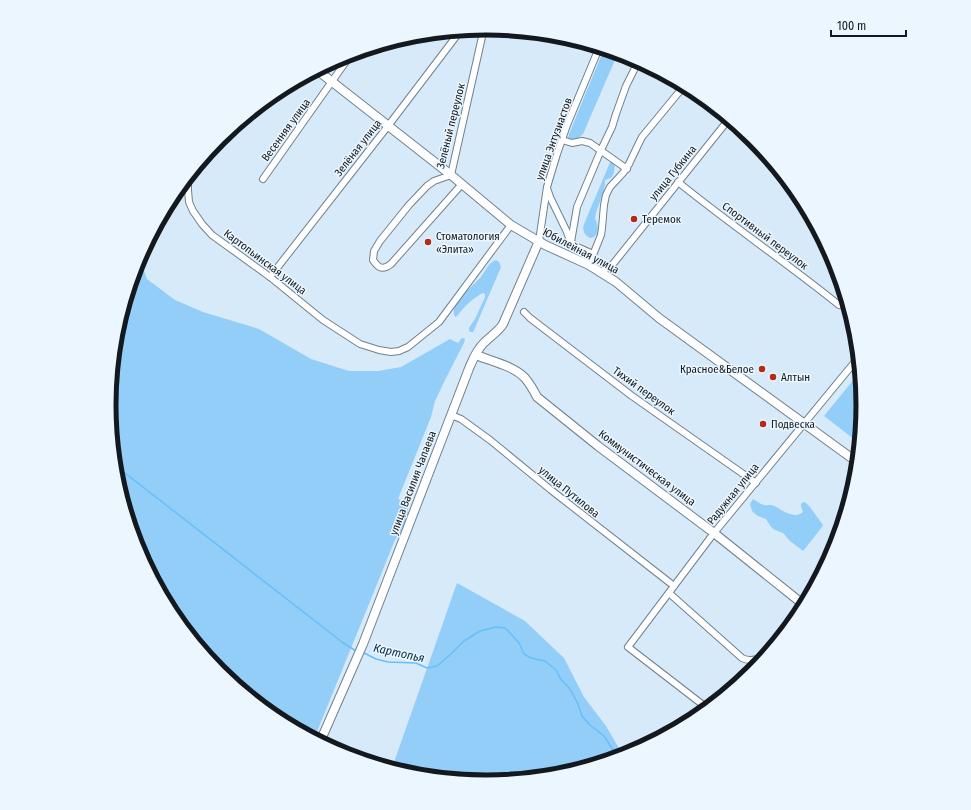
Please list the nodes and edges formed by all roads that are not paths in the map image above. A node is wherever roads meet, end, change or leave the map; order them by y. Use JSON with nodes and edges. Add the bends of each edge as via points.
{"nodes":[{"id":1,"x":482,"y":35,"type":"edge"},
{"id":2,"x":456,"y":36,"type":"edge"},
{"id":3,"x":597,"y":53,"type":"edge"},
{"id":4,"x":345,"y":62,"type":"edge"},
{"id":5,"x":635,"y":67,"type":"edge"},
{"id":6,"x":321,"y":73,"type":"edge"},
{"id":7,"x":332,"y":82,"type":"junction"},
{"id":8,"x":680,"y":91,"type":"edge"},
{"id":9,"x":725,"y":124,"type":"edge"},
{"id":10,"x":388,"y":126,"type":"junction"},
{"id":11,"x":562,"y":140,"type":"junction"},
{"id":12,"x":601,"y":150,"type":"junction"},
{"id":13,"x":627,"y":169,"type":"junction"},
{"id":14,"x":451,"y":175,"type":"junction"},
{"id":15,"x":263,"y":179,"type":"dead end"},
{"id":16,"x":678,"y":182,"type":"junction"},
{"id":17,"x":462,"y":184,"type":"junction"},
{"id":18,"x":188,"y":185,"type":"edge"},
{"id":19,"x":547,"y":187,"type":"junction"},
{"id":20,"x":511,"y":225,"type":"junction"},
{"id":21,"x":539,"y":241,"type":"junction"},
{"id":22,"x":570,"y":242,"type":"junction"},
{"id":23,"x":593,"y":254,"type":"junction"},
{"id":24,"x":589,"y":265,"type":"junction"},
{"id":25,"x":600,"y":273,"type":"junction"},
{"id":26,"x":270,"y":277,"type":"junction"},
{"id":27,"x":839,"y":305,"type":"dead end"},
{"id":28,"x":524,"y":312,"type":"dead end"},
{"id":29,"x":476,"y":355,"type":"junction"},
{"id":30,"x":853,"y":364,"type":"edge"},
{"id":31,"x":451,"y":415,"type":"junction"},
{"id":32,"x":804,"y":423,"type":"junction"},
{"id":33,"x":851,"y":458,"type":"edge"},
{"id":34,"x":756,"y":483,"type":"junction"},
{"id":35,"x":714,"y":533,"type":"junction"},
{"id":36,"x":674,"y":586,"type":"junction"},
{"id":37,"x":669,"y":593,"type":"junction"},
{"id":38,"x":799,"y":601,"type":"edge"},
{"id":39,"x":754,"y":660,"type":"edge"},
{"id":40,"x":703,"y":704,"type":"edge"},
{"id":41,"x":322,"y":737,"type":"edge"}],
"edges":[{"from":1,"to":14,"type":"street","name":"Зелёный переулок"},
{"from":2,"to":10,"type":"street","name":"Зелёная улица"},
{"from":3,"to":11,"type":"street","name":"улица Энтузиастов"},
{"from":4,"to":7,"type":"street","name":"Весенняя улица"},
{"from":5,"to":12,"type":"street"},
{"from":6,"to":7,"type":"street","name":"Юбилейная улица"},
{"from":7,"to":10,"type":"street","name":"Юбилейная улица"},
{"from":7,"to":15,"type":"street","name":"Весенняя улица"},
{"from":8,"to":13,"type":"street","via":[[642,137]]},
{"from":9,"to":16,"type":"street","name":"улица Губкина"},
{"from":10,"to":14,"type":"street","name":"Юбилейная улица"},
{"from":10,"to":26,"type":"street","name":"Зелёная улица"},
{"from":11,"to":12,"type":"street","via":[[572,143],[590,142]]},
{"from":11,"to":19,"type":"street","name":"улица Энтузиастов"},
{"from":12,"to":13,"type":"street"},
{"from":12,"to":22,"type":"street","via":[[577,207]]},
{"from":13,"to":23,"type":"street","via":[[606,195],[602,228]]},
{"from":14,"to":17,"type":"street","name":"Юбилейная улица"},
{"from":14,"to":17,"type":"street","name":"Зелёный переулок","via":[[427,186],[396,220],[374,251],[373,260],[377,266],[383,268],[391,264]]},
{"from":16,"to":25,"type":"street","name":"улица Губкина","via":[[612,264]]},
{"from":16,"to":27,"type":"street","name":"Спортивный переулок"},
{"from":17,"to":20,"type":"street","name":"Юбилейная улица"},
{"from":18,"to":26,"type":"street","name":"Картопьинская улица","via":[[189,202],[202,224],[212,235]]},
{"from":19,"to":21,"type":"street","name":"улица Энтузиастов"},
{"from":19,"to":22,"type":"street"},
{"from":20,"to":21,"type":"street","name":"Юбилейная улица"},
{"from":20,"to":26,"type":"street","name":"Картопьинская улица","via":[[440,322],[399,351],[379,350],[360,344],[323,320]]},
{"from":21,"to":24,"type":"street","name":"Юбилейная улица"},
{"from":21,"to":29,"type":"street","name":"улица Василия Чапаева","via":[[503,324],[479,348]]},
{"from":22,"to":23,"type":"street"},
{"from":23,"to":24,"type":"street"},
{"from":24,"to":25,"type":"street","name":"Юбилейная улица"},
{"from":25,"to":32,"type":"street","name":"Юбилейная улица","via":[[616,282],[659,318]]},
{"from":28,"to":34,"type":"street","name":"Тихий переулок","via":[[632,396]]},
{"from":29,"to":31,"type":"street","name":"улица Василия Чапаева"},
{"from":29,"to":35,"type":"street","name":"Коммунистическая улица","via":[[515,370],[524,377],[537,398]]},
{"from":30,"to":32,"type":"street","name":"Радужная улица"},
{"from":31,"to":36,"type":"street","name":"улица Путилова","via":[[461,419],[490,440]]},
{"from":31,"to":41,"type":"street","name":"улица Василия Чапаева","via":[[363,644]]},
{"from":32,"to":33,"type":"street","name":"Юбилейная улица"},
{"from":32,"to":34,"type":"street","name":"Радужная улица"},
{"from":34,"to":35,"type":"street","name":"Радужная улица"},
{"from":35,"to":36,"type":"street","name":"Радужная улица"},
{"from":35,"to":38,"type":"street","name":"Коммунистическая улица"},
{"from":36,"to":37,"type":"street","name":"Радужная улица"},
{"from":37,"to":39,"type":"street","via":[[742,658]]},
{"from":37,"to":40,"type":"street","name":"Радужная улица","via":[[628,647]]}]}
